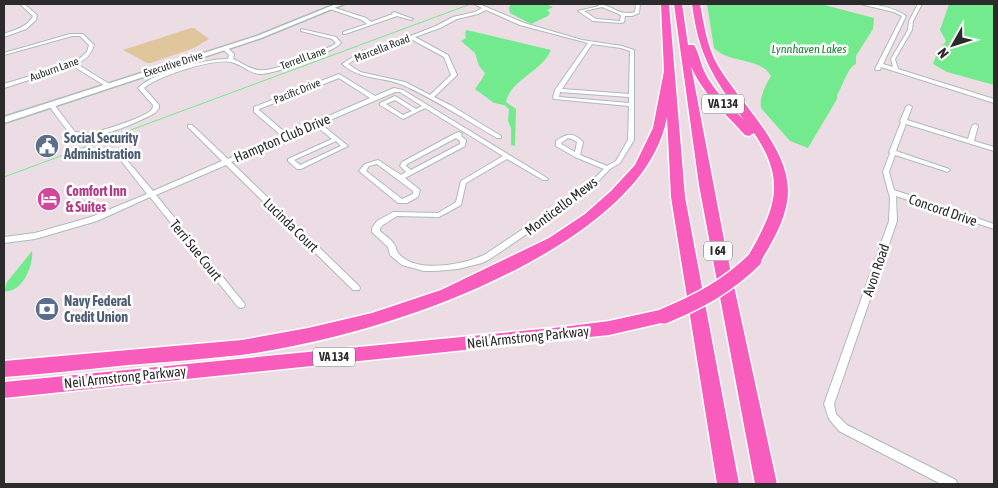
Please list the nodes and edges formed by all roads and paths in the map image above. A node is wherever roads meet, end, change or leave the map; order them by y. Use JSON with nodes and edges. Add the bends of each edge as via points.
{"nodes":[{"id":1,"x":22,"y":4,"type":"edge"},
{"id":2,"x":341,"y":4,"type":"edge"},
{"id":3,"x":476,"y":4,"type":"edge"},
{"id":4,"x":638,"y":4,"type":"edge"},
{"id":5,"x":665,"y":4,"type":"edge"},
{"id":6,"x":696,"y":4,"type":"edge"},
{"id":7,"x":862,"y":4,"type":"edge"},
{"id":8,"x":920,"y":4,"type":"edge"},
{"id":9,"x":601,"y":5,"type":"edge"},
{"id":10,"x":332,"y":8,"type":"junction"},
{"id":11,"x":486,"y":8,"type":"junction"},
{"id":12,"x":678,"y":10,"type":"edge"},
{"id":13,"x":390,"y":12,"type":"dead end"},
{"id":14,"x":397,"y":14,"type":"junction"},
{"id":15,"x":623,"y":15,"type":"junction"},
{"id":16,"x":411,"y":19,"type":"dead end"},
{"id":17,"x":370,"y":24,"type":"junction"},
{"id":18,"x":303,"y":30,"type":"dead end"},
{"id":19,"x":345,"y":33,"type":"dead end"},
{"id":20,"x":4,"y":36,"type":"edge"},
{"id":21,"x":411,"y":38,"type":"junction"},
{"id":22,"x":590,"y":44,"type":"junction"},
{"id":23,"x":225,"y":48,"type":"junction"},
{"id":24,"x":4,"y":54,"type":"edge"},
{"id":25,"x":230,"y":60,"type":"junction"},
{"id":26,"x":74,"y":64,"type":"junction"},
{"id":27,"x":670,"y":68,"type":"junction"},
{"id":28,"x":896,"y":69,"type":"junction"},
{"id":29,"x":4,"y":86,"type":"edge"},
{"id":30,"x":109,"y":86,"type":"junction"},
{"id":31,"x":558,"y":90,"type":"junction"},
{"id":32,"x":631,"y":96,"type":"junction"},
{"id":33,"x":431,"y":97,"type":"junction"},
{"id":34,"x":374,"y":98,"type":"junction"},
{"id":35,"x":994,"y":100,"type":"edge"},
{"id":36,"x":51,"y":104,"type":"junction"},
{"id":37,"x":631,"y":105,"type":"junction"},
{"id":38,"x":426,"y":106,"type":"junction"},
{"id":39,"x":909,"y":107,"type":"dead end"},
{"id":40,"x":416,"y":111,"type":"junction"},
{"id":41,"x":4,"y":120,"type":"edge"},
{"id":42,"x":903,"y":122,"type":"junction"},
{"id":43,"x":316,"y":123,"type":"junction"},
{"id":44,"x":190,"y":126,"type":"dead end"},
{"id":45,"x":975,"y":126,"type":"dead end"},
{"id":46,"x":466,"y":131,"type":"junction"},
{"id":47,"x":286,"y":136,"type":"junction"},
{"id":48,"x":456,"y":136,"type":"junction"},
{"id":49,"x":499,"y":137,"type":"dead end"},
{"id":50,"x":336,"y":139,"type":"junction"},
{"id":51,"x":971,"y":141,"type":"junction"},
{"id":52,"x":994,"y":149,"type":"edge"},
{"id":53,"x":892,"y":152,"type":"junction"},
{"id":54,"x":118,"y":153,"type":"dead end"},
{"id":55,"x":506,"y":156,"type":"junction"},
{"id":56,"x":577,"y":156,"type":"dead end"},
{"id":57,"x":226,"y":162,"type":"junction"},
{"id":58,"x":608,"y":168,"type":"junction"},
{"id":59,"x":947,"y":170,"type":"dead end"},
{"id":60,"x":411,"y":173,"type":"junction"},
{"id":61,"x":400,"y":178,"type":"junction"},
{"id":62,"x":545,"y":179,"type":"dead end"},
{"id":63,"x":781,"y":187,"type":"junction"},
{"id":64,"x":892,"y":192,"type":"junction"},
{"id":65,"x":152,"y":194,"type":"junction"},
{"id":66,"x":405,"y":201,"type":"junction"},
{"id":67,"x":407,"y":214,"type":"junction"},
{"id":68,"x":994,"y":228,"type":"edge"},
{"id":69,"x":4,"y":240,"type":"edge"},
{"id":70,"x":356,"y":288,"type":"dead end"},
{"id":71,"x":241,"y":306,"type":"dead end"},
{"id":72,"x":4,"y":369,"type":"edge"},
{"id":73,"x":4,"y":390,"type":"edge"},
{"id":74,"x":728,"y":484,"type":"edge"},
{"id":75,"x":766,"y":484,"type":"edge"},
{"id":76,"x":952,"y":484,"type":"edge"}],
"edges":[{"from":1,"to":20,"type":"street","via":[[35,16],[34,20]]},
{"from":2,"to":10,"type":"street","name":"Executive Drive"},
{"from":3,"to":11,"type":"street"},
{"from":4,"to":15,"type":"street","via":[[637,13]]},
{"from":5,"to":27,"type":"highway","number":"I 64"},
{"from":6,"to":63,"type":"highway","via":[[707,55],[726,87],[770,146],[780,172]]},
{"from":7,"to":28,"type":"street","via":[[904,16],[879,67]]},
{"from":8,"to":28,"type":"street","via":[[893,59]]},
{"from":9,"to":15,"type":"street"},
{"from":9,"to":15,"type":"street","via":[[580,11],[595,20],[622,22]]},
{"from":10,"to":17,"type":"street"},
{"from":10,"to":23,"type":"street","name":"Executive Drive"},
{"from":11,"to":21,"type":"street","name":"Marcella Road"},
{"from":11,"to":22,"type":"street","name":"Monticello Mews","via":[[522,24]]},
{"from":12,"to":63,"type":"highway","number":"VA 134","via":[[701,78],[763,149]]},
{"from":12,"to":75,"type":"highway","number":"I 64","via":[[707,196]]},
{"from":13,"to":14,"type":"street"},
{"from":14,"to":16,"type":"street"},
{"from":14,"to":17,"type":"street"},
{"from":17,"to":19,"type":"street"},
{"from":18,"to":25,"type":"street","name":"Terrell Lane","via":[[334,38],[339,43],[266,72],[253,71]]},
{"from":21,"to":33,"type":"street","via":[[446,56],[454,76]]},
{"from":21,"to":33,"type":"street","name":"Marcella Road","via":[[364,52],[346,65],[364,75],[401,82]]},
{"from":22,"to":31,"type":"street"},
{"from":22,"to":32,"type":"street","name":"Monticello Mews","via":[[632,50]]},
{"from":23,"to":25,"type":"street","via":[[232,55]]},
{"from":23,"to":30,"type":"street","name":"Executive Drive"},
{"from":24,"to":26,"type":"street","name":"Auburn Lane","via":[[77,34],[92,45],[86,56]]},
{"from":25,"to":36,"type":"street","via":[[205,63],[146,83],[141,88],[156,105],[153,112],[90,136],[73,134]]},
{"from":26,"to":29,"type":"street","name":"Auburn Lane"},
{"from":26,"to":30,"type":"street"},
{"from":27,"to":72,"type":"highway","name":"Neil Armstrong Parkway","number":"VA 134","via":[[659,128],[641,167],[616,194],[554,242],[447,294],[372,320],[242,347]]},
{"from":27,"to":74,"type":"highway","number":"I 64","via":[[678,197]]},
{"from":28,"to":35,"type":"street"},
{"from":30,"to":36,"type":"street","name":"Executive Drive"},
{"from":31,"to":32,"type":"street"},
{"from":31,"to":37,"type":"street","via":[[556,98]]},
{"from":32,"to":37,"type":"street","name":"Monticello Mews"},
{"from":33,"to":49,"type":"street","name":"Marcella Road"},
{"from":34,"to":38,"type":"street","name":"Hampton Club Drive","via":[[397,90]]},
{"from":34,"to":43,"type":"street","name":"Hampton Club Drive"},
{"from":34,"to":47,"type":"street","name":"Pacific Drive","via":[[339,76],[256,108]]},
{"from":36,"to":41,"type":"street","name":"Executive Drive"},
{"from":37,"to":58,"type":"street","name":"Monticello Mews","via":[[630,140],[618,162]]},
{"from":38,"to":40,"type":"street"},
{"from":38,"to":46,"type":"street","name":"Hampton Club Drive"},
{"from":39,"to":42,"type":"street","name":"Avon Road"},
{"from":40,"to":40,"type":"street","via":[[403,117],[382,104],[395,98]]},
{"from":42,"to":51,"type":"street"},
{"from":42,"to":53,"type":"street","name":"Avon Road"},
{"from":43,"to":47,"type":"street","name":"Hampton Club Drive"},
{"from":43,"to":50,"type":"street"},
{"from":44,"to":57,"type":"street","name":"Lucinda Court"},
{"from":45,"to":51,"type":"street"},
{"from":46,"to":48,"type":"street"},
{"from":46,"to":55,"type":"street","name":"Hampton Club Drive"},
{"from":47,"to":57,"type":"street","name":"Hampton Club Drive"},
{"from":48,"to":60,"type":"street","via":[[463,140],[462,145]]},
{"from":48,"to":60,"type":"street","via":[[404,163],[403,166]]},
{"from":50,"to":50,"type":"street","via":[[345,146],[299,168],[290,160]]},
{"from":51,"to":52,"type":"street"},
{"from":53,"to":59,"type":"street"},
{"from":53,"to":64,"type":"street","name":"Avon Road","via":[[886,172]]},
{"from":54,"to":65,"type":"street","name":"Terri Sue Court"},
{"from":55,"to":62,"type":"street","name":"Hampton Club Drive"},
{"from":55,"to":67,"type":"street","via":[[464,180],[459,203],[442,214]]},
{"from":56,"to":58,"type":"street"},
{"from":57,"to":65,"type":"street","name":"Hampton Club Drive"},
{"from":57,"to":70,"type":"street","name":"Lucinda Court"},
{"from":58,"to":67,"type":"street","name":"Monticello Mews","via":[[585,191],[479,262],[462,267],[416,266],[405,263],[393,253],[392,246],[377,233],[376,228],[395,215]]},
{"from":60,"to":61,"type":"street"},
{"from":61,"to":66,"type":"street","via":[[417,191],[415,196]]},
{"from":61,"to":66,"type":"street","via":[[377,162],[362,170],[399,200]]},
{"from":63,"to":73,"type":"highway","name":"Neil Armstrong Parkway","number":"VA 134","bridge":true,"via":[[776,218],[754,260],[719,290],[664,316],[622,326],[562,334]]},
{"from":64,"to":68,"type":"street","name":"Concord Drive"},
{"from":64,"to":76,"type":"street","name":"Avon Road","via":[[893,221],[829,404],[832,416],[843,428]]},
{"from":65,"to":69,"type":"street","name":"Hampton Club Drive","via":[[67,228]]},
{"from":65,"to":71,"type":"street","name":"Terri Sue Court"},
{"from":66,"to":67,"type":"street"}]}
